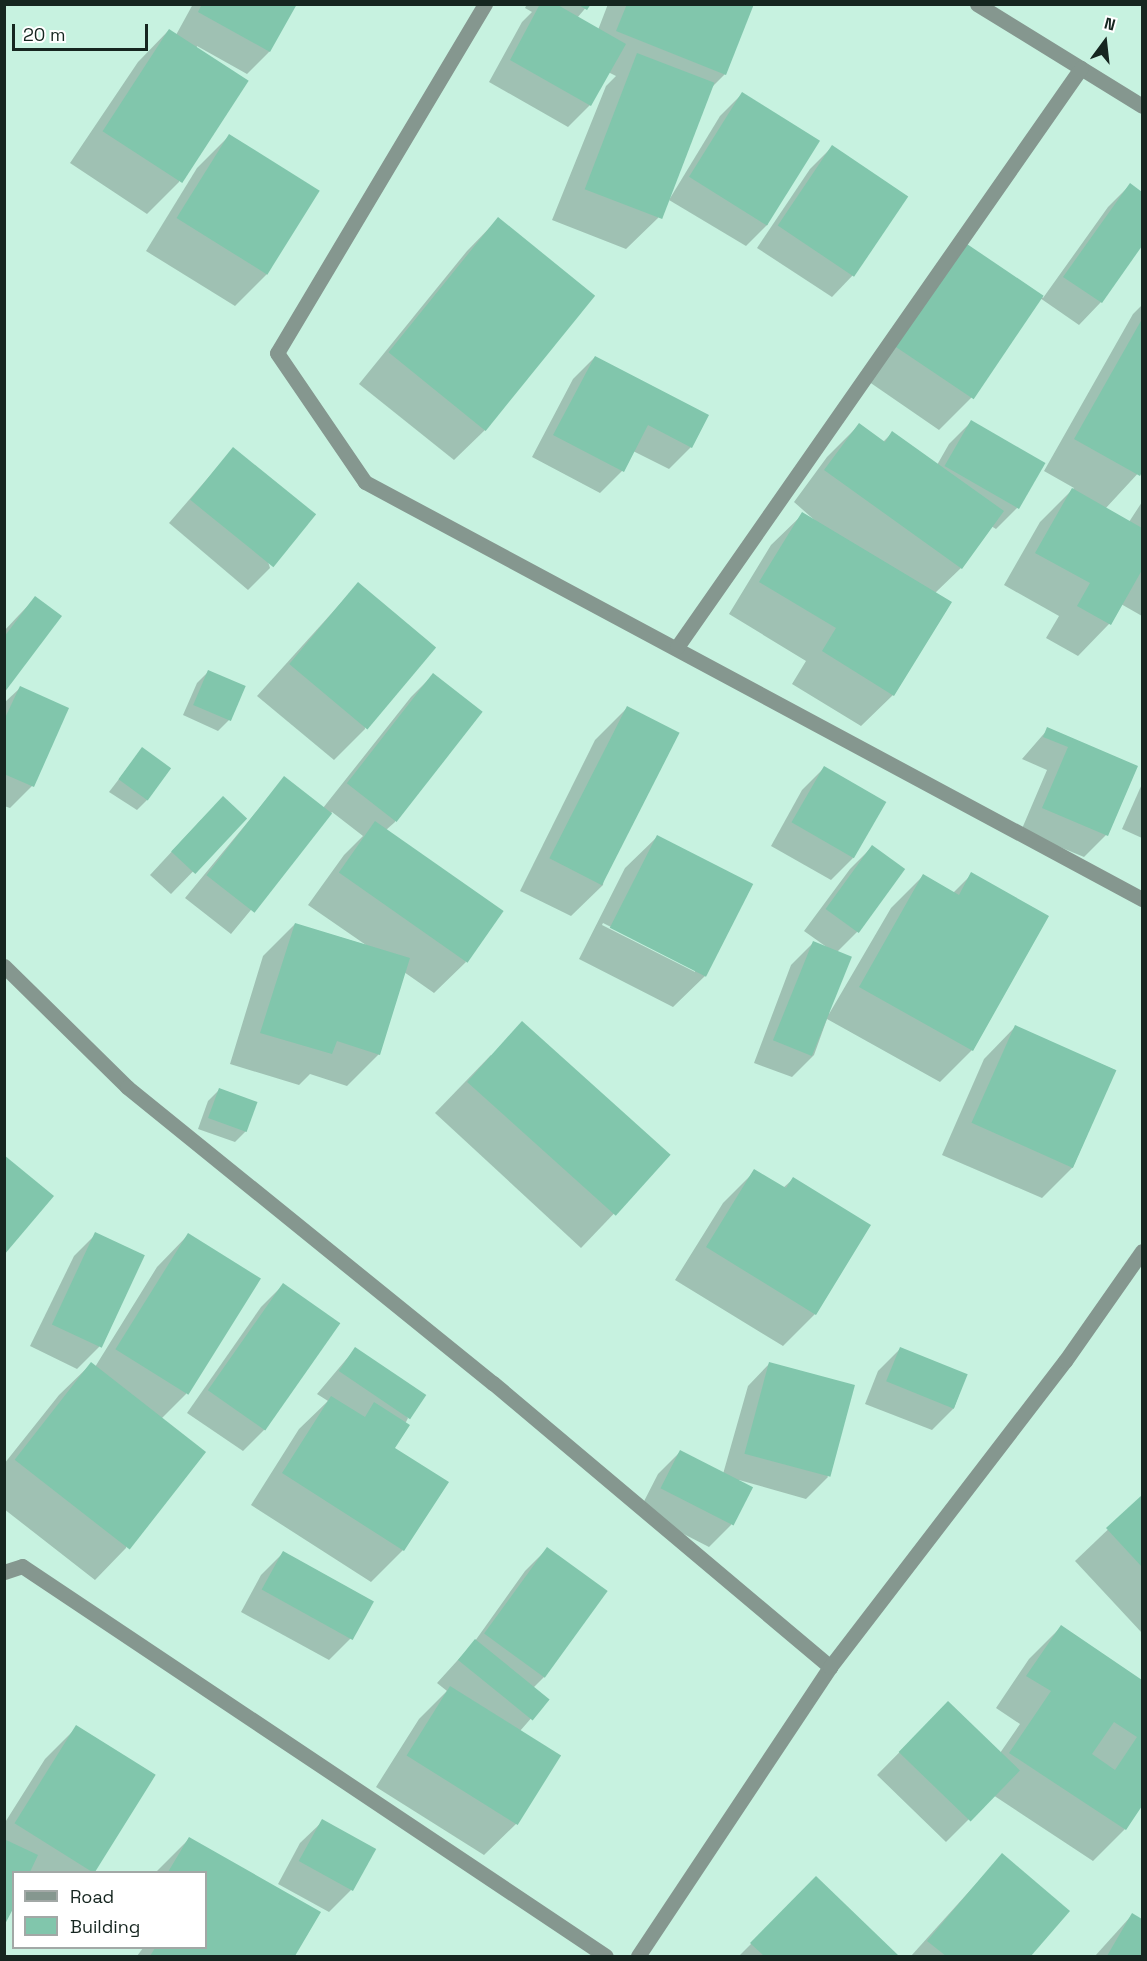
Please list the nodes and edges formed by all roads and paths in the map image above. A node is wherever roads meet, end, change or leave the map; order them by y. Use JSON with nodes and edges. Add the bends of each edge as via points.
{"nodes":[{"id":1,"x":485,"y":4,"type":"edge"},
{"id":2,"x":977,"y":4,"type":"edge"},
{"id":3,"x":1081,"y":68,"type":"junction"},
{"id":4,"x":1143,"y":106,"type":"edge"},
{"id":5,"x":677,"y":647,"type":"junction"},
{"id":6,"x":1143,"y":899,"type":"edge"},
{"id":7,"x":4,"y":966,"type":"edge"},
{"id":8,"x":1143,"y":1251,"type":"edge"},
{"id":9,"x":4,"y":1572,"type":"edge"},
{"id":10,"x":830,"y":1666,"type":"junction"},
{"id":11,"x":606,"y":1956,"type":"edge"},
{"id":12,"x":639,"y":1956,"type":"edge"}],
"edges":[{"from":1,"to":5,"type":"street","via":[[277,353],[365,482]]},
{"from":2,"to":3,"type":"street"},
{"from":3,"to":4,"type":"street"},
{"from":3,"to":5,"type":"street"},
{"from":5,"to":6,"type":"street"},
{"from":7,"to":10,"type":"street","via":[[127,1087],[484,1375]]},
{"from":8,"to":10,"type":"street","via":[[1065,1360]]},
{"from":9,"to":11,"type":"street","via":[[22,1566]]},
{"from":10,"to":12,"type":"street"}]}
